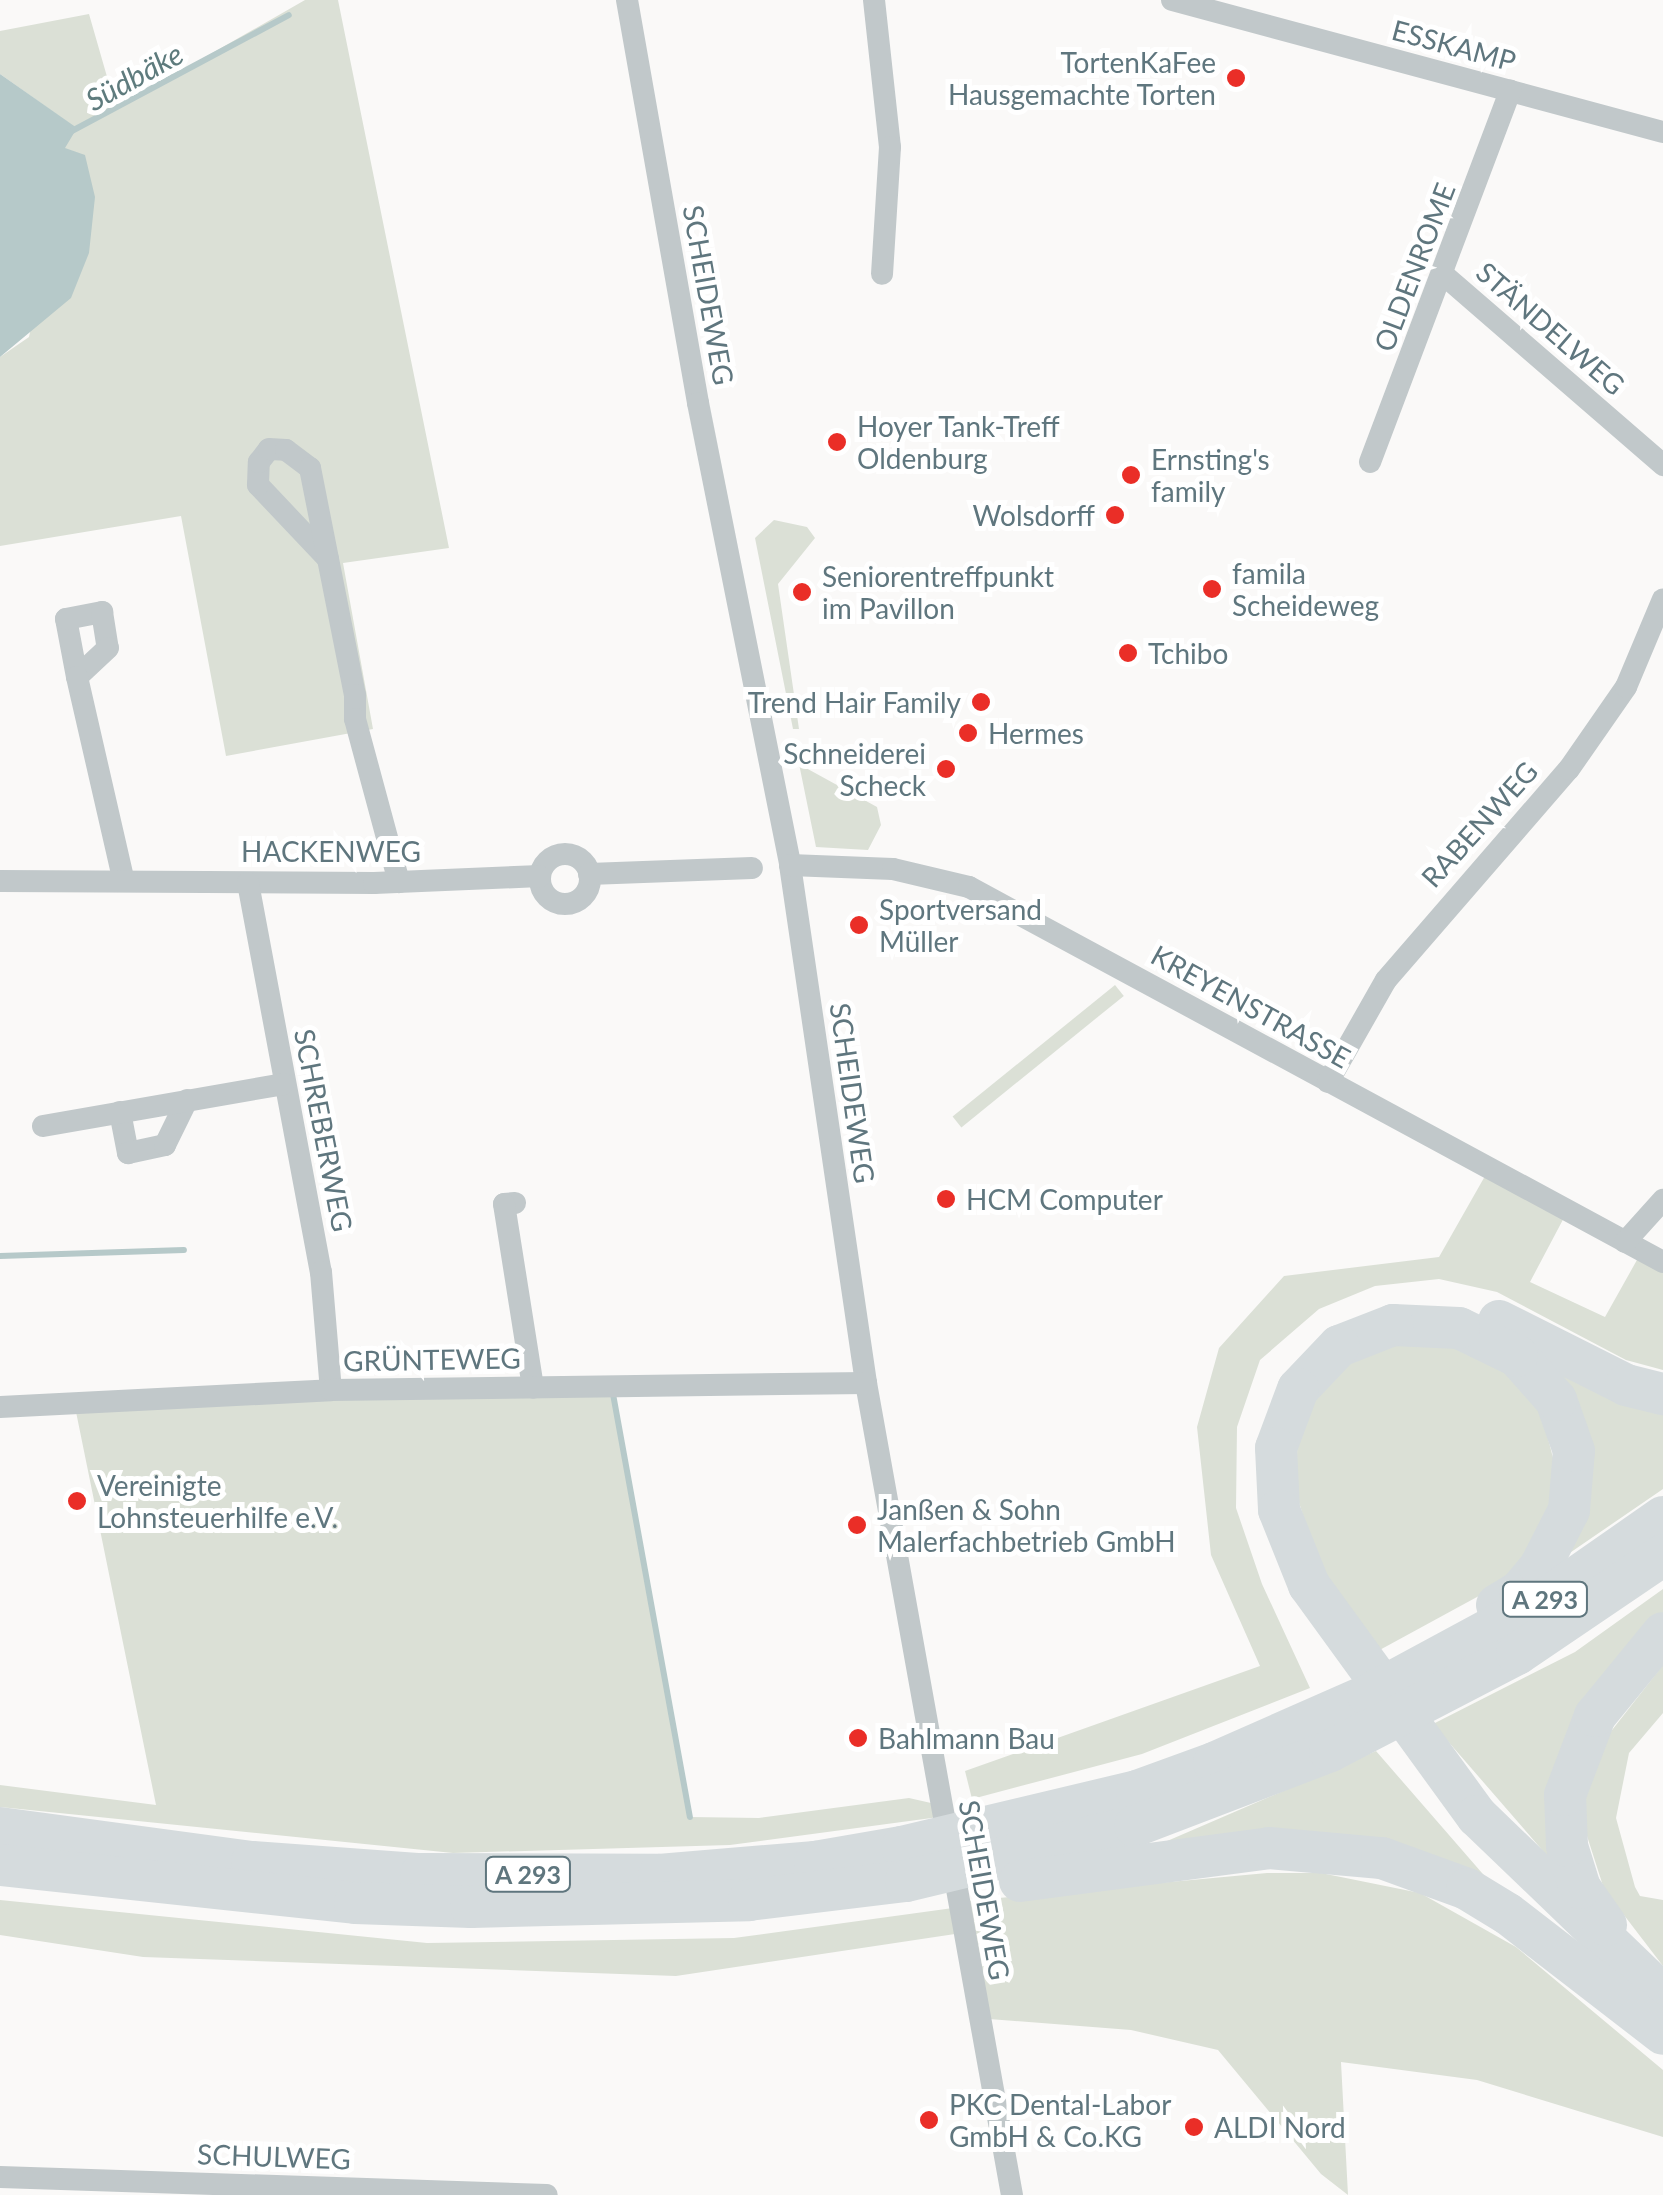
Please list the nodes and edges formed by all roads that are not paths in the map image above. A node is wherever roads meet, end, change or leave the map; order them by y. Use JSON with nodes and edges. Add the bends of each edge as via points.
{"nodes":[{"id":1,"x":627,"y":0,"type":"edge"},
{"id":2,"x":874,"y":0,"type":"edge"},
{"id":3,"x":1172,"y":0,"type":"edge"},
{"id":4,"x":1510,"y":91,"type":"junction"},
{"id":5,"x":1663,"y":132,"type":"edge"},
{"id":6,"x":882,"y":274,"type":"dead end"},
{"id":7,"x":1445,"y":276,"type":"junction"},
{"id":8,"x":1370,"y":462,"type":"dead end"},
{"id":9,"x":1663,"y":465,"type":"edge"},
{"id":10,"x":328,"y":559,"type":"dead end"},
{"id":11,"x":1663,"y":599,"type":"edge"},
{"id":12,"x":78,"y":677,"type":"dead end"},
{"id":13,"x":790,"y":865,"type":"junction"},
{"id":14,"x":752,"y":868,"type":"dead end"},
{"id":15,"x":590,"y":874,"type":"junction"},
{"id":16,"x":540,"y":876,"type":"junction"},
{"id":17,"x":124,"y":878,"type":"junction"},
{"id":18,"x":0,"y":881,"type":"edge"},
{"id":19,"x":399,"y":882,"type":"junction"},
{"id":20,"x":248,"y":883,"type":"junction"},
{"id":21,"x":1328,"y":1082,"type":"junction"},
{"id":22,"x":283,"y":1084,"type":"junction"},
{"id":23,"x":187,"y":1100,"type":"junction"},
{"id":24,"x":120,"y":1112,"type":"junction"},
{"id":25,"x":42,"y":1126,"type":"dead end"},
{"id":26,"x":1663,"y":1200,"type":"edge"},
{"id":27,"x":503,"y":1204,"type":"dead end"},
{"id":28,"x":1625,"y":1242,"type":"junction"},
{"id":29,"x":1663,"y":1262,"type":"edge"},
{"id":30,"x":866,"y":1383,"type":"junction"},
{"id":31,"x":533,"y":1388,"type":"junction"},
{"id":32,"x":331,"y":1390,"type":"junction"},
{"id":33,"x":1663,"y":1394,"type":"edge"},
{"id":34,"x":0,"y":1407,"type":"edge"},
{"id":35,"x":1663,"y":1516,"type":"edge"},
{"id":36,"x":1663,"y":1555,"type":"edge"},
{"id":37,"x":1663,"y":1633,"type":"edge"},
{"id":38,"x":1430,"y":1682,"type":"junction"},
{"id":39,"x":0,"y":1828,"type":"edge"},
{"id":40,"x":993,"y":1859,"type":"junction"},
{"id":41,"x":0,"y":1865,"type":"edge"},
{"id":42,"x":905,"y":1875,"type":"junction"},
{"id":43,"x":1659,"y":2011,"type":"edge"},
{"id":44,"x":0,"y":2176,"type":"edge"},
{"id":45,"x":521,"y":2194,"type":"edge"},
{"id":46,"x":547,"y":2195,"type":"edge"},
{"id":47,"x":1012,"y":2195,"type":"edge"}],
"edges":[{"from":1,"to":13,"type":"street","name":"SCHEIDEWEG"},
{"from":2,"to":6,"type":"street","via":[[890,148]]},
{"from":3,"to":4,"type":"street","name":"ESSKAMP"},
{"from":4,"to":5,"type":"street","name":"ESSKAMP"},
{"from":4,"to":7,"type":"street","name":"OLDENROME"},
{"from":7,"to":8,"type":"street","name":"OLDENROME"},
{"from":7,"to":9,"type":"street","name":"STÄNDELWEG"},
{"from":10,"to":19,"type":"street","via":[[355,719]]},
{"from":11,"to":21,"type":"street","name":"RABENWEG","via":[[1615,702],[1569,768],[1386,980]]},
{"from":12,"to":17,"type":"street"},
{"from":13,"to":21,"type":"street","name":"KREYENSTRASSE","via":[[893,869],[969,887]]},
{"from":13,"to":30,"type":"street","name":"SCHEIDEWEG"},
{"from":14,"to":15,"type":"street","name":"HACKENWEG"},
{"from":15,"to":16,"type":"street","name":"HACKENWEG","via":[[568,854],[552,857]]},
{"from":15,"to":16,"type":"street","via":[[587,891],[566,904],[543,892]]},
{"from":16,"to":19,"type":"street","name":"HACKENWEG"},
{"from":17,"to":18,"type":"street","name":"HACKENWEG"},
{"from":17,"to":20,"type":"street","name":"HACKENWEG"},
{"from":19,"to":20,"type":"street","name":"HACKENWEG"},
{"from":20,"to":22,"type":"street","name":"SCHREBERWEG"},
{"from":21,"to":28,"type":"street","name":"KREYENSTRASSE"},
{"from":22,"to":23,"type":"street"},
{"from":22,"to":32,"type":"street","name":"SCHREBERWEG","via":[[321,1272]]},
{"from":23,"to":24,"type":"street"},
{"from":23,"to":24,"type":"street","via":[[165,1145],[128,1152]]},
{"from":24,"to":25,"type":"street"},
{"from":26,"to":28,"type":"street"},
{"from":27,"to":31,"type":"street"},
{"from":28,"to":29,"type":"street","name":"KREYENSTRASSE"},
{"from":30,"to":31,"type":"street","name":"GRÜNTEWEG"},
{"from":30,"to":47,"type":"street","name":"SCHEIDEWEG"},
{"from":31,"to":32,"type":"street","name":"GRÜNTEWEG"},
{"from":32,"to":34,"type":"street","name":"GRÜNTEWEG"},
{"from":33,"to":43,"type":"highway","via":[[1626,1385],[1476,1312],[1431,1303],[1382,1308],[1349,1318],[1296,1360],[1259,1421],[1251,1464],[1257,1522],[1278,1582],[1334,1669],[1439,1802]]},
{"from":35,"to":38,"type":"highway","number":"A 293"},
{"from":36,"to":38,"type":"highway","number":"A 293","via":[[1517,1654]]},
{"from":37,"to":43,"type":"highway","via":[[1620,1680],[1580,1744],[1564,1820],[1580,1888]]},
{"from":38,"to":40,"type":"highway","number":"A 293","via":[[1135,1826]]},
{"from":38,"to":43,"type":"highway","via":[[1458,1628],[1520,1591],[1557,1540],[1574,1480],[1567,1424],[1540,1379],[1490,1339],[1426,1323],[1362,1334],[1318,1364],[1298,1389],[1276,1448],[1278,1510],[1339,1635],[1477,1816]]},
{"from":39,"to":42,"type":"highway","number":"A 293","via":[[252,1862],[422,1874],[659,1875],[815,1862]]},
{"from":40,"to":42,"type":"highway","number":"A 293"},
{"from":40,"to":43,"type":"highway","via":[[1270,1848],[1382,1858],[1467,1888]]},
{"from":41,"to":42,"type":"highway","number":"A 293","via":[[471,1908],[587,1908],[851,1890]]},
{"from":44,"to":45,"type":"street","name":"SCHULWEG"},
{"from":45,"to":46,"type":"street","name":"SCHULWEG"}]}
